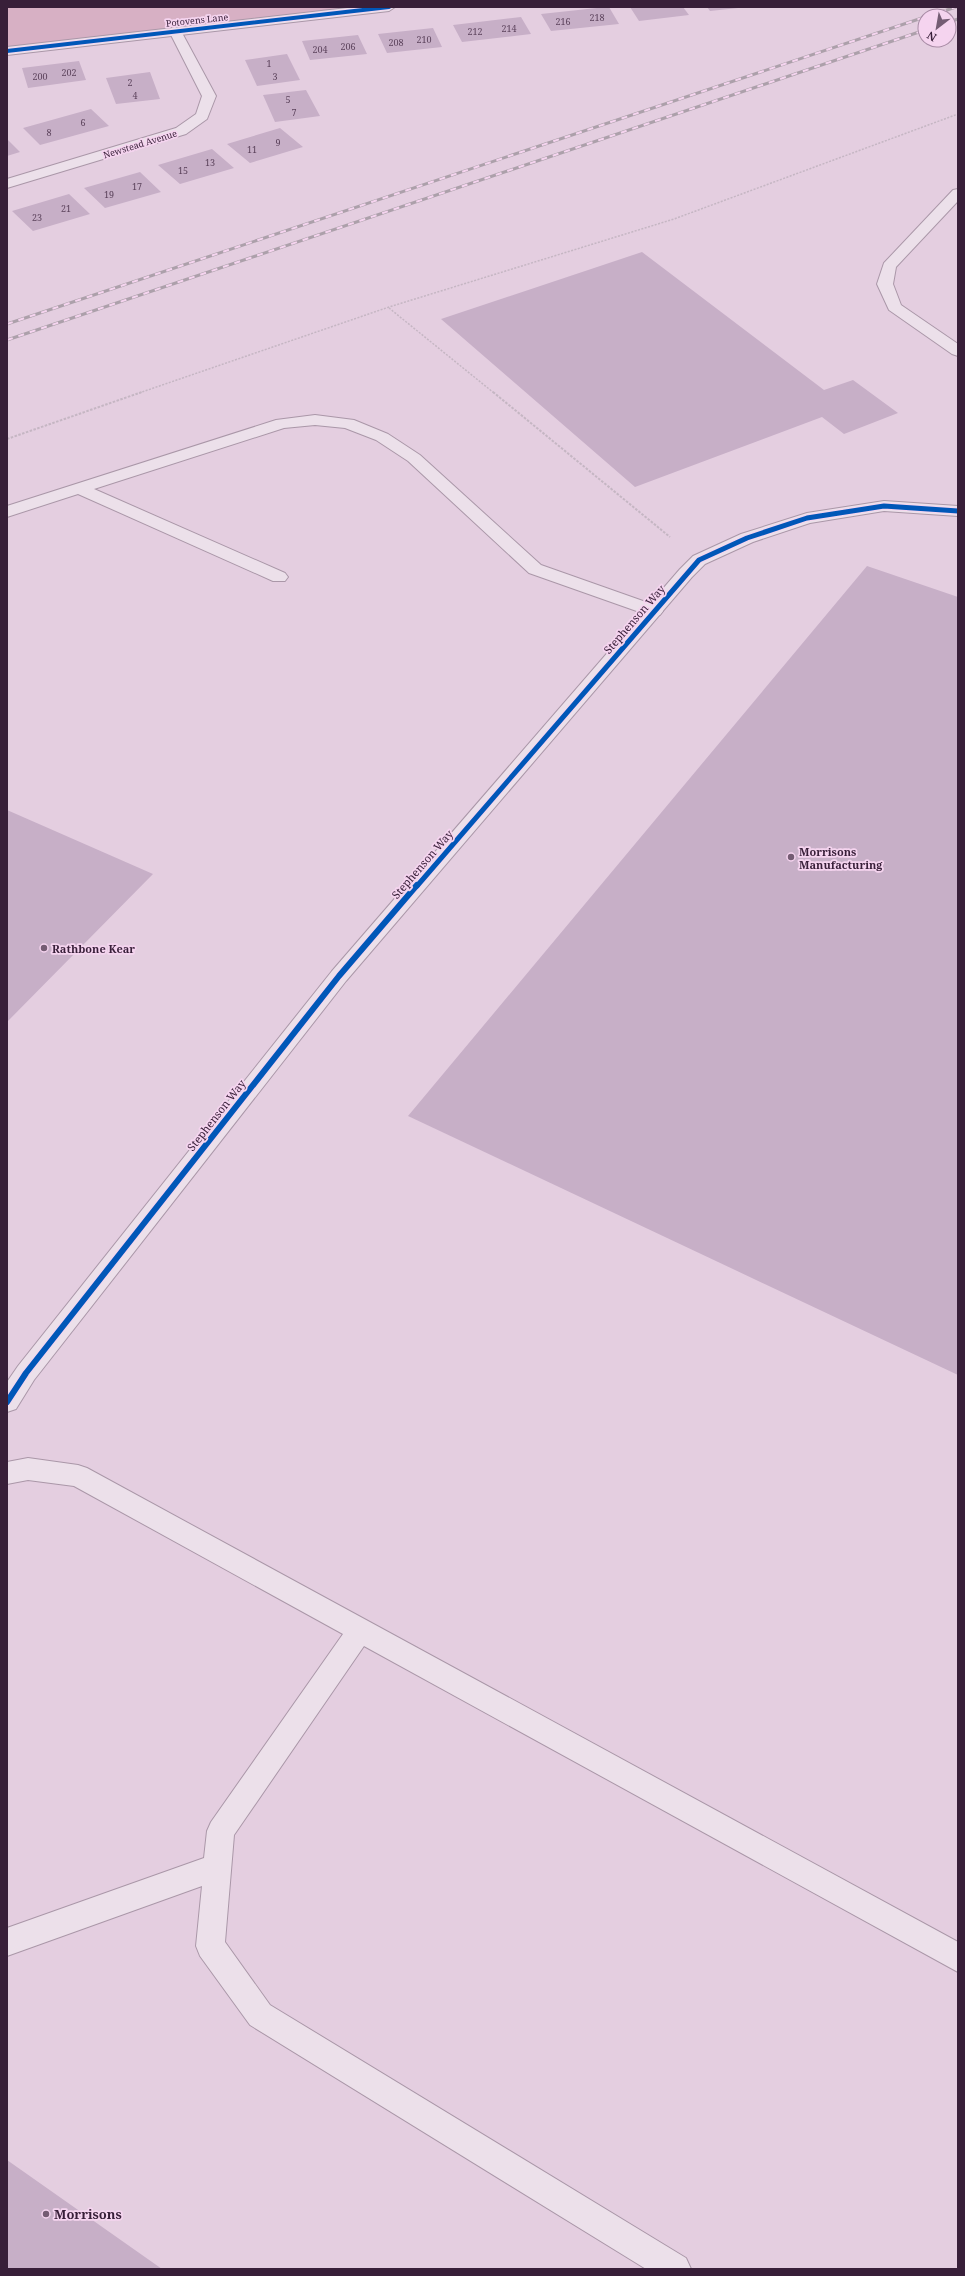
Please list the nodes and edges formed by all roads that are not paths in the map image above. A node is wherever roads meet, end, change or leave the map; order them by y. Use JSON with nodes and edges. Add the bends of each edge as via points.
{"nodes":[{"id":1,"x":389,"y":7,"type":"edge"},
{"id":2,"x":175,"y":31,"type":"junction"},
{"id":3,"x":7,"y":51,"type":"edge"},
{"id":4,"x":7,"y":184,"type":"edge"},
{"id":5,"x":958,"y":194,"type":"edge"},
{"id":6,"x":958,"y":351,"type":"edge"},
{"id":7,"x":80,"y":489,"type":"junction"},
{"id":8,"x":958,"y":511,"type":"edge"},
{"id":9,"x":7,"y":512,"type":"edge"},
{"id":10,"x":280,"y":577,"type":"dead end"},
{"id":11,"x":654,"y":611,"type":"junction"},
{"id":12,"x":7,"y":1402,"type":"edge"},
{"id":13,"x":7,"y":1473,"type":"edge"},
{"id":14,"x":360,"y":1631,"type":"junction"},
{"id":15,"x":218,"y":1867,"type":"junction"},
{"id":16,"x":7,"y":1942,"type":"edge"},
{"id":17,"x":958,"y":1958,"type":"edge"},
{"id":18,"x":675,"y":2269,"type":"edge"}],
"edges":[{"from":1,"to":2,"type":"street","name":"Potovens Lane"},
{"from":2,"to":3,"type":"street","name":"Potovens Lane"},
{"from":2,"to":4,"type":"street","name":"Newstead Avenue","via":[[209,96],[202,116],[181,131]]},
{"from":5,"to":6,"type":"street","via":[[889,266],[885,284],[894,307]]},
{"from":7,"to":9,"type":"street"},
{"from":7,"to":10,"type":"street"},
{"from":7,"to":11,"type":"street","via":[[282,423],[316,420],[348,423],[382,437],[414,458],[535,569]]},
{"from":8,"to":11,"type":"street","name":"Stephenson Way","via":[[884,506],[807,518],[747,538],[699,560]]},
{"from":11,"to":12,"type":"street","name":"Stephenson Way","via":[[339,976],[26,1372]]},
{"from":13,"to":14,"type":"street","via":[[28,1468],[78,1476]]},
{"from":14,"to":15,"type":"street","via":[[220,1831]]},
{"from":14,"to":17,"type":"street"},
{"from":15,"to":16,"type":"street"},
{"from":15,"to":18,"type":"street","via":[[210,1946],[260,2015]]}]}
